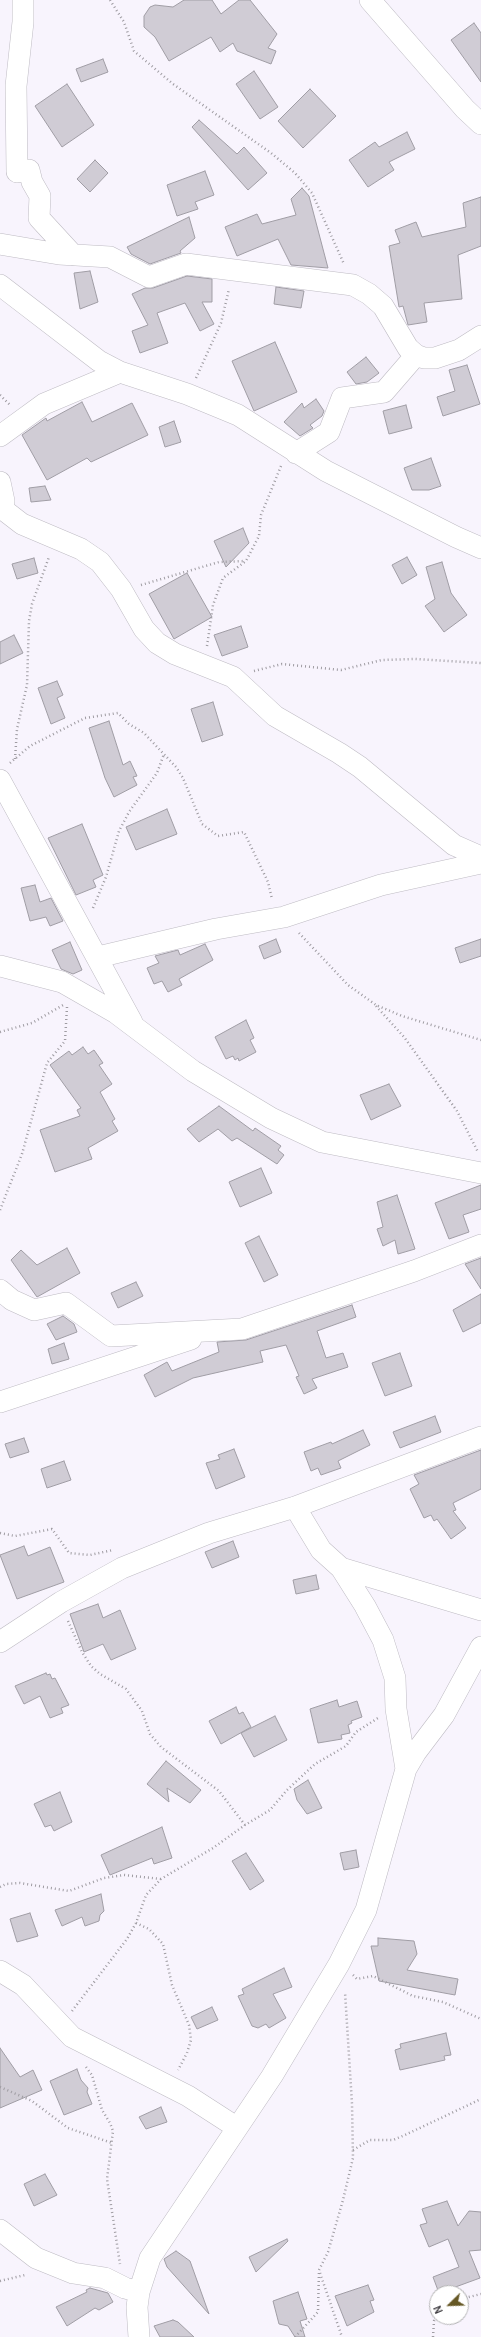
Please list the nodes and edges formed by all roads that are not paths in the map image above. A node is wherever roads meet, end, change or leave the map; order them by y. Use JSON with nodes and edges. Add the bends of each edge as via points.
{"nodes":[{"id":1,"x":23,"y":0,"type":"edge"},
{"id":2,"x":370,"y":0,"type":"edge"},
{"id":3,"x":481,"y":124,"type":"edge"},
{"id":4,"x":0,"y":244,"type":"edge"},
{"id":5,"x":73,"y":255,"type":"junction"},
{"id":6,"x":0,"y":285,"type":"edge"},
{"id":7,"x":481,"y":336,"type":"edge"},
{"id":8,"x":416,"y":355,"type":"junction"},
{"id":9,"x":120,"y":372,"type":"junction"},
{"id":10,"x":0,"y":436,"type":"edge"},
{"id":11,"x":296,"y":453,"type":"junction"},
{"id":12,"x":0,"y":482,"type":"edge"},
{"id":13,"x":2,"y":508,"type":"edge"},
{"id":14,"x":481,"y":548,"type":"edge"},
{"id":15,"x":1,"y":773,"type":"edge"},
{"id":16,"x":481,"y":857,"type":"edge"},
{"id":17,"x":481,"y":863,"type":"edge"},
{"id":18,"x":98,"y":957,"type":"junction"},
{"id":19,"x":0,"y":966,"type":"edge"},
{"id":20,"x":134,"y":1026,"type":"junction"},
{"id":21,"x":481,"y":1173,"type":"edge"},
{"id":22,"x":481,"y":1245,"type":"edge"},
{"id":23,"x":0,"y":1290,"type":"edge"},
{"id":24,"x":218,"y":1330,"type":"junction"},
{"id":25,"x":0,"y":1402,"type":"edge"},
{"id":26,"x":481,"y":1437,"type":"edge"},
{"id":27,"x":295,"y":1507,"type":"junction"},
{"id":28,"x":341,"y":1568,"type":"junction"},
{"id":29,"x":481,"y":1610,"type":"edge"},
{"id":30,"x":0,"y":1642,"type":"edge"},
{"id":31,"x":481,"y":1647,"type":"edge"},
{"id":32,"x":406,"y":1769,"type":"junction"},
{"id":33,"x":0,"y":1971,"type":"edge"},
{"id":34,"x":236,"y":2127,"type":"junction"},
{"id":35,"x":0,"y":2230,"type":"edge"},
{"id":36,"x":132,"y":2290,"type":"junction"},
{"id":37,"x":138,"y":2337,"type":"edge"}],
"edges":[{"from":1,"to":5,"type":"street","via":[[16,86],[17,172],[29,170],[40,196],[39,218]]},
{"from":2,"to":3,"type":"street"},
{"from":4,"to":5,"type":"street","via":[[38,252]]},
{"from":5,"to":8,"type":"street","via":[[110,257],[149,277],[186,264],[353,285],[383,306],[401,339]]},
{"from":6,"to":9,"type":"street","via":[[78,347]]},
{"from":7,"to":8,"type":"street","via":[[460,350],[435,358]]},
{"from":8,"to":11,"type":"street","via":[[384,392],[342,398],[329,432]]},
{"from":9,"to":10,"type":"street","via":[[44,404]]},
{"from":9,"to":11,"type":"street","via":[[187,394],[238,415]]},
{"from":11,"to":14,"type":"street","via":[[385,502]]},
{"from":12,"to":13,"type":"street","via":[[4,501]]},
{"from":13,"to":16,"type":"street","via":[[22,524],[81,549],[100,562],[121,590],[144,629],[157,643],[174,654],[233,677],[276,716],[339,753],[454,845]]},
{"from":15,"to":18,"type":"street"},
{"from":17,"to":18,"type":"street","via":[[373,888],[284,917],[216,929]]},
{"from":18,"to":20,"type":"street"},
{"from":19,"to":20,"type":"street","via":[[62,982]]},
{"from":20,"to":21,"type":"street","via":[[193,1071],[271,1118],[322,1142]]},
{"from":22,"to":24,"type":"street","via":[[414,1271],[242,1329]]},
{"from":23,"to":24,"type":"street","via":[[12,1300],[34,1310],[66,1303],[111,1336]]},
{"from":24,"to":25,"type":"street"},
{"from":26,"to":27,"type":"street"},
{"from":27,"to":28,"type":"street","via":[[320,1550]]},
{"from":27,"to":30,"type":"street","via":[[208,1533],[122,1568],[61,1602]]},
{"from":28,"to":29,"type":"street"},
{"from":28,"to":32,"type":"street","via":[[383,1640],[395,1678]]},
{"from":31,"to":32,"type":"street","via":[[444,1715]]},
{"from":32,"to":34,"type":"street","via":[[366,1910],[339,1964],[272,2076]]},
{"from":33,"to":34,"type":"street","via":[[23,1985],[66,2031],[188,2096]]},
{"from":34,"to":36,"type":"street","via":[[150,2258]]},
{"from":35,"to":36,"type":"street","via":[[36,2258],[73,2273],[105,2278]]},
{"from":36,"to":37,"type":"street","via":[[137,2307]]}]}
